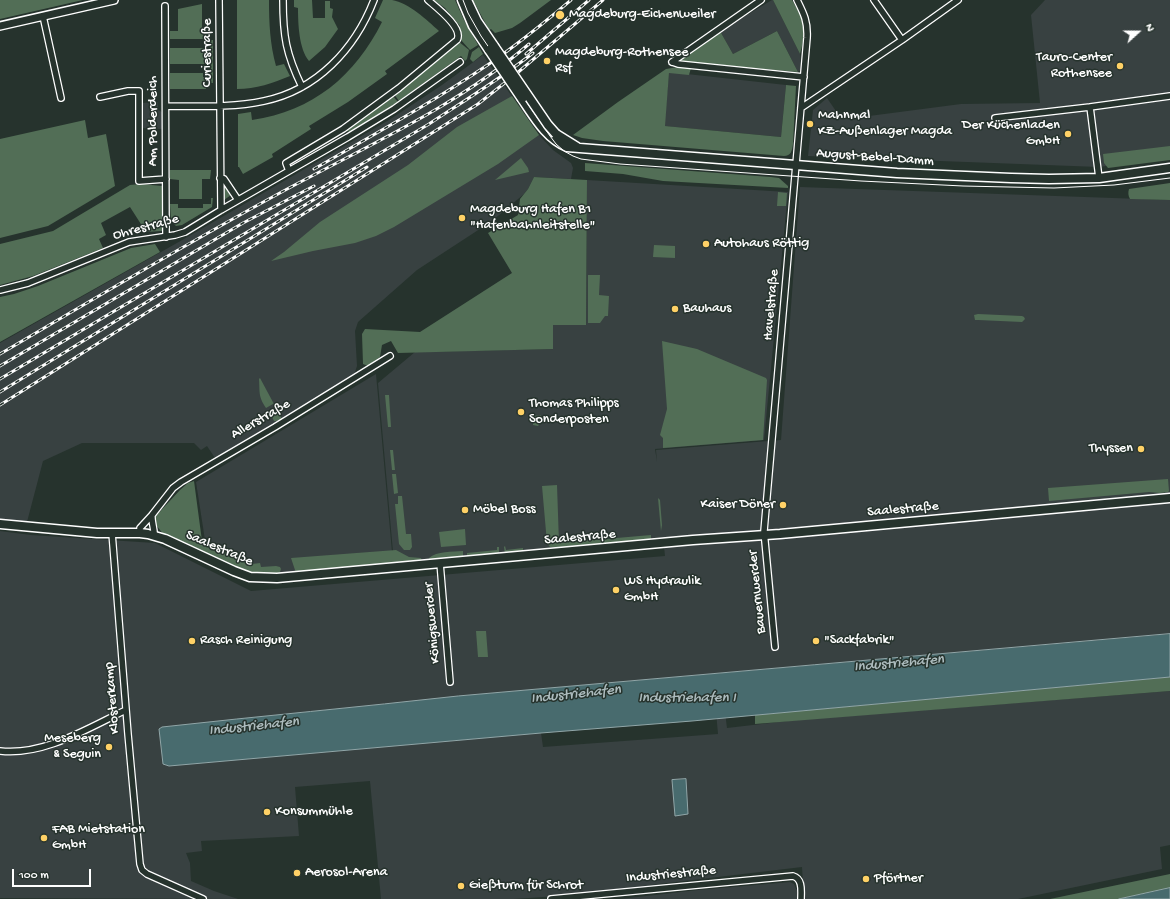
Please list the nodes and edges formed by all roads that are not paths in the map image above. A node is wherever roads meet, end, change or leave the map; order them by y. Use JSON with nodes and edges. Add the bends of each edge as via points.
{"nodes":[{"id":1,"x":114,"y":0,"type":"edge"},
{"id":2,"x":219,"y":0,"type":"edge"},
{"id":3,"x":283,"y":0,"type":"edge"},
{"id":4,"x":374,"y":0,"type":"edge"},
{"id":5,"x":428,"y":0,"type":"edge"},
{"id":6,"x":462,"y":0,"type":"edge"},
{"id":7,"x":467,"y":0,"type":"edge"},
{"id":8,"x":761,"y":0,"type":"edge"},
{"id":9,"x":797,"y":0,"type":"edge"},
{"id":10,"x":874,"y":0,"type":"edge"},
{"id":11,"x":958,"y":0,"type":"edge"},
{"id":12,"x":165,"y":6,"type":"dead end"},
{"id":13,"x":42,"y":16,"type":"junction"},
{"id":14,"x":0,"y":26,"type":"edge"},
{"id":15,"x":902,"y":40,"type":"junction"},
{"id":16,"x":491,"y":48,"type":"junction"},
{"id":17,"x":460,"y":62,"type":"dead end"},
{"id":18,"x":804,"y":77,"type":"junction"},
{"id":19,"x":302,"y":87,"type":"junction"},
{"id":20,"x":1170,"y":96,"type":"edge"},
{"id":21,"x":100,"y":97,"type":"dead end"},
{"id":22,"x":61,"y":98,"type":"dead end"},
{"id":23,"x":166,"y":106,"type":"junction"},
{"id":24,"x":220,"y":106,"type":"junction"},
{"id":25,"x":1090,"y":107,"type":"junction"},
{"id":26,"x":801,"y":108,"type":"junction"},
{"id":27,"x":995,"y":118,"type":"dead end"},
{"id":28,"x":343,"y":129,"type":"junction"},
{"id":29,"x":348,"y":138,"type":"junction"},
{"id":30,"x":796,"y":165,"type":"junction"},
{"id":31,"x":1170,"y":168,"type":"edge"},
{"id":32,"x":289,"y":171,"type":"junction"},
{"id":33,"x":220,"y":178,"type":"junction"},
{"id":34,"x":1099,"y":178,"type":"junction"},
{"id":35,"x":166,"y":179,"type":"junction"},
{"id":36,"x":238,"y":200,"type":"junction"},
{"id":37,"x":221,"y":210,"type":"junction"},
{"id":38,"x":166,"y":236,"type":"junction"},
{"id":39,"x":0,"y":290,"type":"edge"},
{"id":40,"x":390,"y":356,"type":"dead end"},
{"id":41,"x":1170,"y":498,"type":"edge"},
{"id":42,"x":152,"y":515,"type":"junction"},
{"id":43,"x":0,"y":524,"type":"edge"},
{"id":44,"x":112,"y":533,"type":"junction"},
{"id":45,"x":140,"y":533,"type":"junction"},
{"id":46,"x":764,"y":535,"type":"junction"},
{"id":47,"x":154,"y":536,"type":"junction"},
{"id":48,"x":440,"y":563,"type":"junction"},
{"id":49,"x":775,"y":647,"type":"dead end"},
{"id":50,"x":450,"y":682,"type":"dead end"},
{"id":51,"x":126,"y":710,"type":"junction"},
{"id":52,"x":0,"y":750,"type":"edge"},
{"id":53,"x":202,"y":899,"type":"edge"},
{"id":54,"x":551,"y":899,"type":"edge"},
{"id":55,"x":801,"y":899,"type":"edge"}],
"edges":[{"from":1,"to":13,"type":"street"},
{"from":2,"to":24,"type":"street","name":"Curiestraße"},
{"from":3,"to":19,"type":"street","via":[[285,41]]},
{"from":4,"to":19,"type":"street","via":[[363,24],[345,50],[324,73]]},
{"from":5,"to":28,"type":"street","via":[[452,24],[458,32],[458,38],[399,88]]},
{"from":6,"to":16,"type":"main road","via":[[473,26]]},
{"from":7,"to":16,"type":"main road"},
{"from":8,"to":18,"type":"street","via":[[672,62]]},
{"from":9,"to":18,"type":"street","name":"Havelstraße","via":[[808,28]]},
{"from":10,"to":15,"type":"street"},
{"from":11,"to":15,"type":"street"},
{"from":12,"to":23,"type":"street","name":"Am Polderdeich"},
{"from":13,"to":14,"type":"street"},
{"from":13,"to":22,"type":"street"},
{"from":15,"to":26,"type":"street"},
{"from":16,"to":30,"type":"main road","name":"August-Bebel-Damm","bridge":true,"via":[[542,128],[567,147]]},
{"from":17,"to":29,"type":"street","name":"Ohrestraße"},
{"from":18,"to":26,"type":"street","name":"Havelstraße"},
{"from":19,"to":24,"type":"street","via":[[269,100]]},
{"from":20,"to":25,"type":"street"},
{"from":21,"to":35,"type":"street","via":[[139,91],[139,181]]},
{"from":23,"to":24,"type":"street","name":"Curiestraße"},
{"from":23,"to":35,"type":"street","name":"Am Polderdeich"},
{"from":24,"to":33,"type":"street","name":"Curiestraße"},
{"from":25,"to":27,"type":"street"},
{"from":25,"to":34,"type":"street"},
{"from":26,"to":30,"type":"street","name":"Havelstraße"},
{"from":28,"to":29,"type":"street"},
{"from":28,"to":32,"type":"street","via":[[286,163]]},
{"from":29,"to":32,"type":"street","name":"Ohrestraße"},
{"from":30,"to":34,"type":"main road","name":"August-Bebel-Damm","via":[[996,178]]},
{"from":30,"to":46,"type":"street","name":"Havelstraße"},
{"from":31,"to":34,"type":"main road","name":"August-Bebel-Damm"},
{"from":32,"to":36,"type":"street","name":"Ohrestraße"},
{"from":33,"to":36,"type":"street","via":[[224,179]]},
{"from":33,"to":37,"type":"street","name":"Curiestraße"},
{"from":35,"to":38,"type":"street","name":"Am Polderdeich"},
{"from":36,"to":37,"type":"street","name":"Ohrestraße"},
{"from":37,"to":38,"type":"street","name":"Ohrestraße","via":[[185,232]]},
{"from":38,"to":39,"type":"street","name":"Ohrestraße","via":[[129,242],[28,283]]},
{"from":40,"to":42,"type":"street","name":"Allerstraße","via":[[181,482],[173,488]]},
{"from":41,"to":46,"type":"main road","name":"Saalestraße"},
{"from":42,"to":45,"type":"street","name":"Allerstraße","via":[[140,528]]},
{"from":42,"to":47,"type":"street"},
{"from":43,"to":44,"type":"main road","name":"Saalestraße"},
{"from":44,"to":45,"type":"main road","name":"Saalestraße"},
{"from":44,"to":51,"type":"street","name":"Klosterkamp"},
{"from":45,"to":47,"type":"main road","name":"Saalestraße"},
{"from":46,"to":48,"type":"main road","name":"Saalestraße"},
{"from":46,"to":49,"type":"street","name":"Bauernwerder"},
{"from":47,"to":48,"type":"main road","name":"Saalestraße","via":[[250,577],[277,578]]},
{"from":48,"to":50,"type":"street","name":"Königswerder"},
{"from":51,"to":52,"type":"street","via":[[50,744],[20,751]]},
{"from":51,"to":53,"type":"street","name":"Klosterkamp","via":[[142,870]]},
{"from":54,"to":55,"type":"street","name":"Industriestraße","via":[[793,876],[800,880]]}]}
